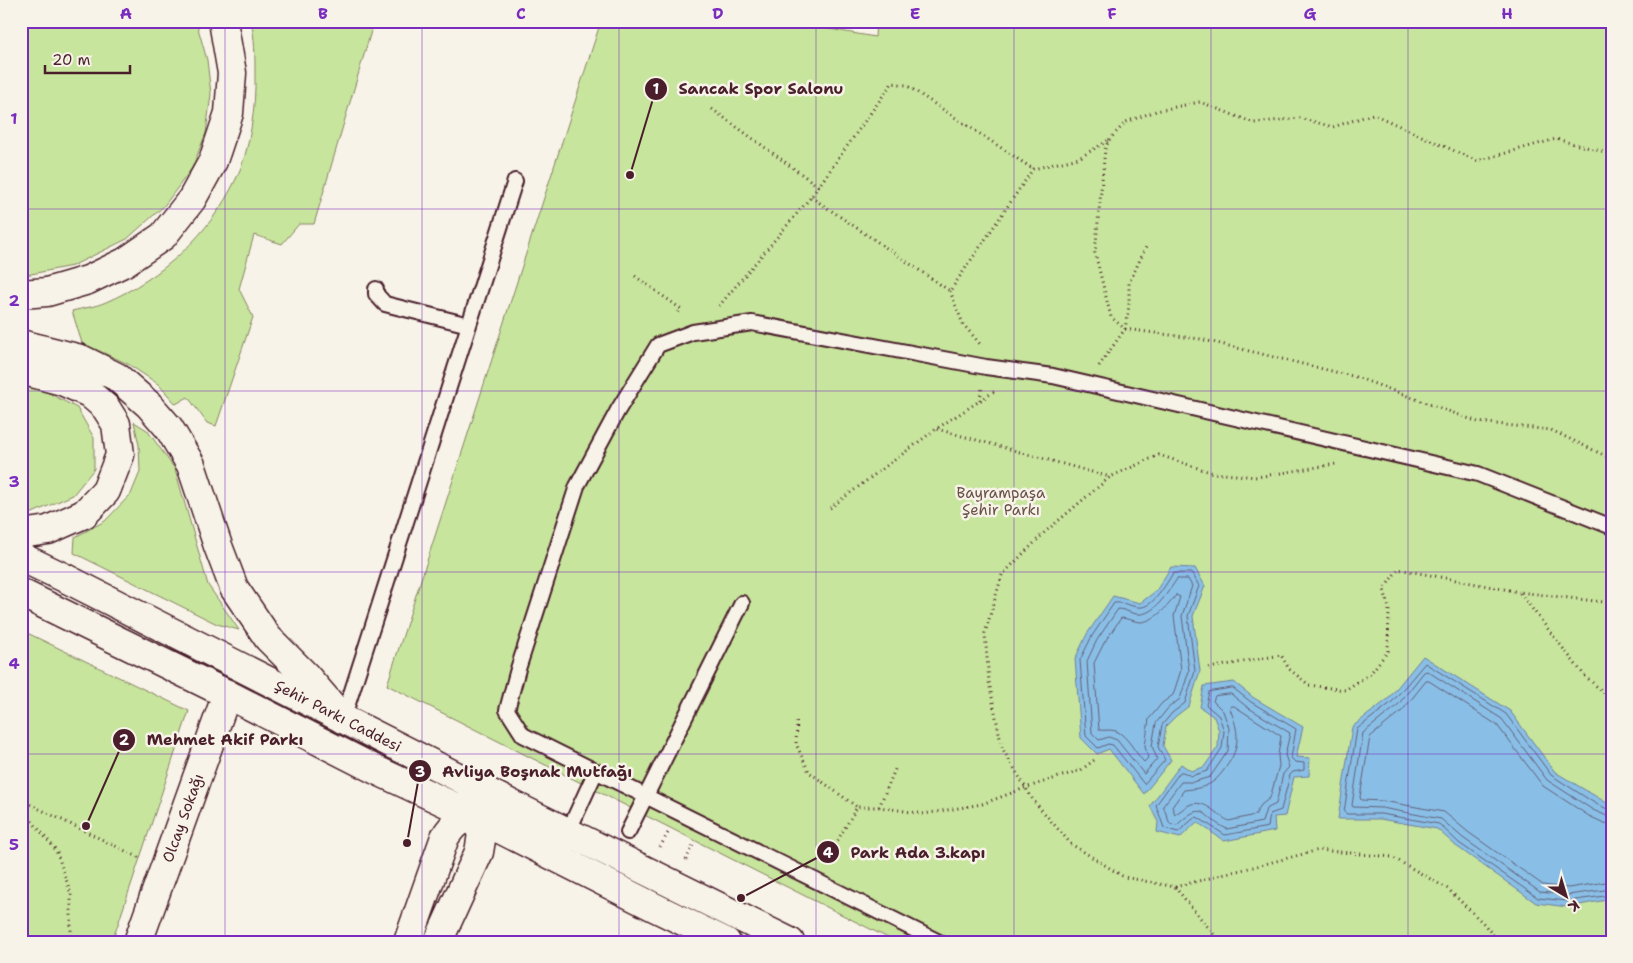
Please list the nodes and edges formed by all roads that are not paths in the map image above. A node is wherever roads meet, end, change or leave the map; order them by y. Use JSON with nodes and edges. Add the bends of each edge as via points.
{"nodes":[{"id":1,"x":223,"y":21,"type":"edge"},
{"id":2,"x":516,"y":181,"type":"dead end"},
{"id":3,"x":376,"y":289,"type":"dead end"},
{"id":4,"x":21,"y":294,"type":"edge"},
{"id":5,"x":469,"y":325,"type":"junction"},
{"id":6,"x":21,"y":344,"type":"edge"},
{"id":7,"x":21,"y":370,"type":"edge"},
{"id":8,"x":1612,"y":527,"type":"edge"},
{"id":9,"x":21,"y":534,"type":"edge"},
{"id":10,"x":21,"y":557,"type":"edge"},
{"id":11,"x":21,"y":593,"type":"edge"},
{"id":12,"x":742,"y":603,"type":"dead end"},
{"id":13,"x":227,"y":694,"type":"junction"},
{"id":14,"x":344,"y":719,"type":"junction"},
{"id":15,"x":596,"y":771,"type":"junction"},
{"id":16,"x":485,"y":790,"type":"junction"},
{"id":17,"x":646,"y":796,"type":"junction"},
{"id":18,"x":474,"y":816,"type":"junction"},
{"id":19,"x":568,"y":832,"type":"junction"},
{"id":20,"x":628,"y":832,"type":"dead end"},
{"id":21,"x":138,"y":942,"type":"edge"},
{"id":22,"x":408,"y":942,"type":"edge"},
{"id":23,"x":438,"y":942,"type":"edge"},
{"id":24,"x":726,"y":942,"type":"edge"},
{"id":25,"x":790,"y":942,"type":"edge"},
{"id":26,"x":939,"y":942,"type":"edge"}],
"edges":[{"from":1,"to":4,"type":"main road","via":[[232,73],[228,113],[213,161],[192,199],[163,236],[125,262],[88,280],[47,292]]},
{"from":2,"to":5,"type":"lane"},
{"from":3,"to":5,"type":"lane","via":[[376,294],[385,304]]},
{"from":5,"to":14,"type":"lane"},
{"from":6,"to":14,"type":"main road","via":[[81,359],[117,377],[164,422],[191,465],[234,588],[268,638]]},
{"from":7,"to":9,"type":"main road","via":[[62,381],[89,393],[106,408],[116,424],[120,455],[106,491],[84,514],[48,530]]},
{"from":8,"to":15,"type":"lane","via":[[1478,474],[1086,384],[752,323],[693,332],[658,346],[618,410],[577,486],[507,710],[523,735]]},
{"from":10,"to":14,"type":"main road","name":"Şehir Parkı Caddesi"},
{"from":11,"to":13,"type":"main road","name":"Şehir Parkı Caddesi"},
{"from":12,"to":17,"type":"lane"},
{"from":13,"to":18,"type":"main road","name":"Şehir Parkı Caddesi"},
{"from":13,"to":21,"type":"main road","name":"Olcay Sokağı"},
{"from":14,"to":16,"type":"main road","name":"Şehir Parkı Caddesi"},
{"from":15,"to":17,"type":"lane"},
{"from":15,"to":19,"type":"lane"},
{"from":16,"to":18,"type":"main road"},
{"from":16,"to":19,"type":"main road","name":"Şehir Parkı Caddesi"},
{"from":17,"to":20,"type":"lane"},
{"from":17,"to":26,"type":"lane"},
{"from":18,"to":22,"type":"main road","via":[[453,825],[445,837]]},
{"from":18,"to":23,"type":"main road","via":[[482,834],[479,852]]},
{"from":18,"to":24,"type":"main road","name":"Şehir Parkı Caddesi"},
{"from":19,"to":25,"type":"main road","name":"Şehir Parkı Caddesi"}]}
